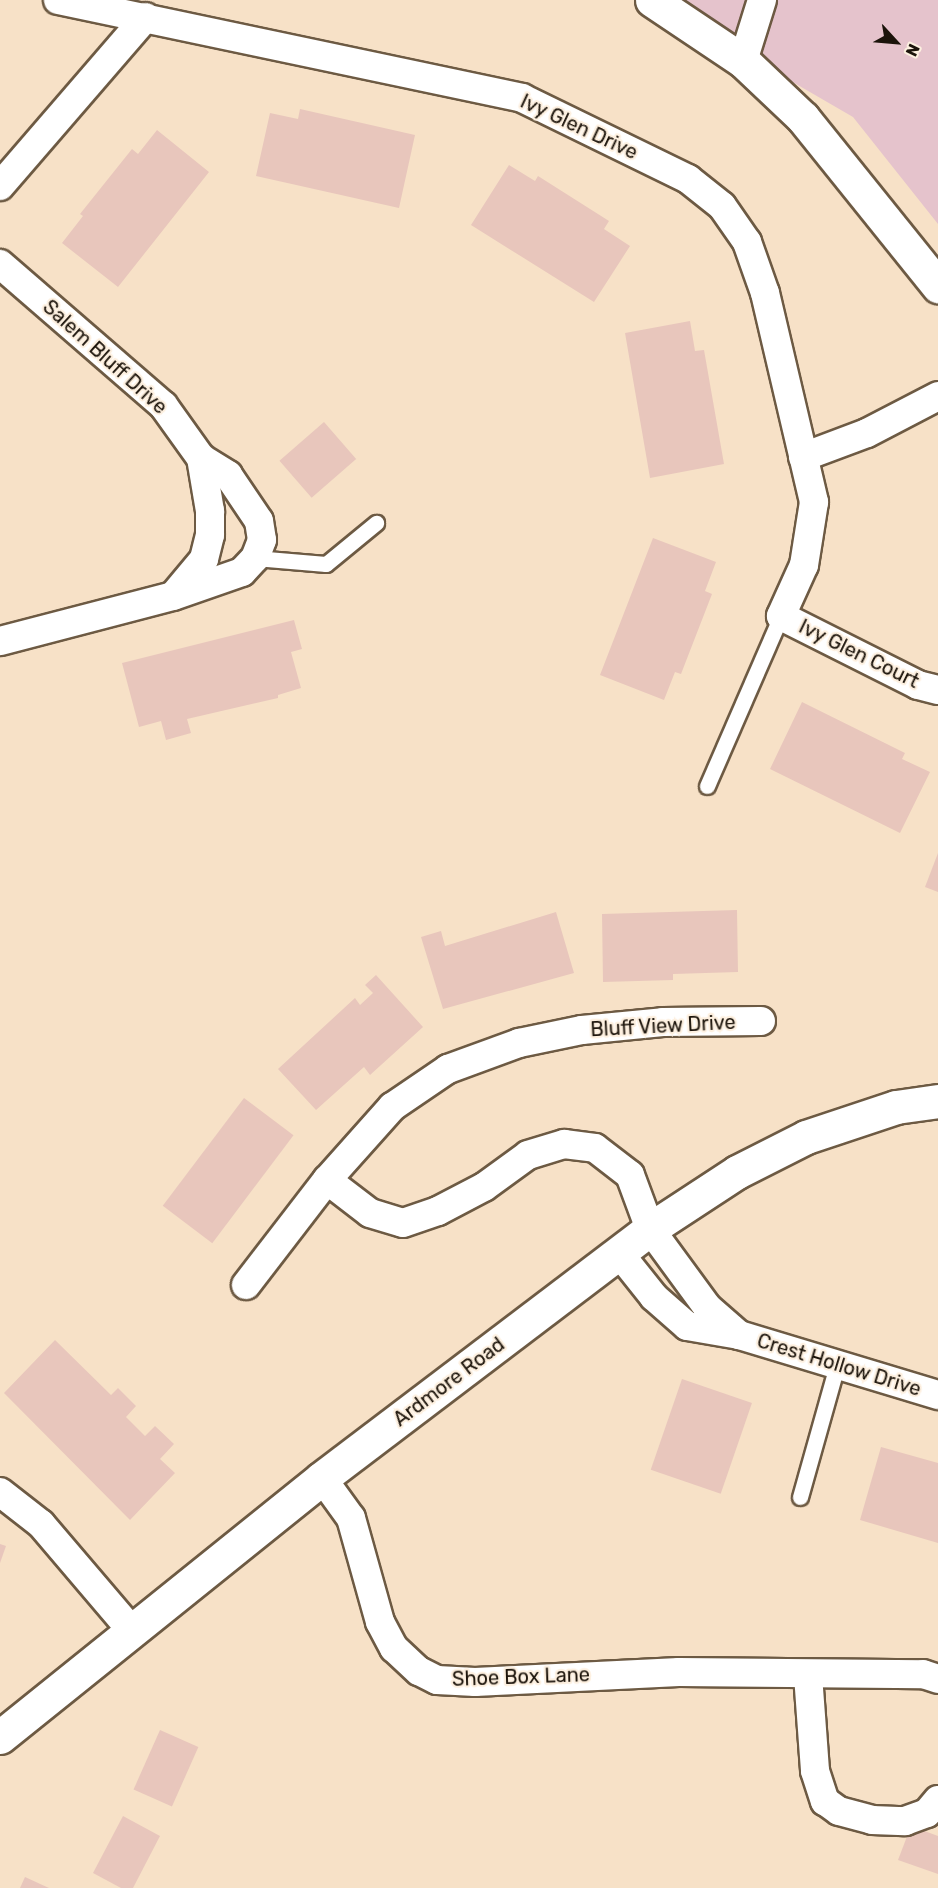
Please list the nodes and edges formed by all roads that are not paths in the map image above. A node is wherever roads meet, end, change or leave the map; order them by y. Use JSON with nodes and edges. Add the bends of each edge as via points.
{"nodes":[{"id":1,"x":58,"y":0,"type":"edge"},
{"id":2,"x":652,"y":0,"type":"edge"},
{"id":3,"x":762,"y":0,"type":"edge"},
{"id":4,"x":146,"y":17,"type":"junction"},
{"id":5,"x":743,"y":61,"type":"junction"},
{"id":6,"x":0,"y":186,"type":"edge"},
{"id":7,"x":0,"y":264,"type":"edge"},
{"id":8,"x":938,"y":286,"type":"edge"},
{"id":9,"x":938,"y":396,"type":"edge"},
{"id":10,"x":803,"y":457,"type":"junction"},
{"id":11,"x":201,"y":458,"type":"junction"},
{"id":12,"x":376,"y":523,"type":"dead end"},
{"id":13,"x":255,"y":558,"type":"junction"},
{"id":14,"x":173,"y":596,"type":"junction"},
{"id":15,"x":781,"y":616,"type":"junction"},
{"id":16,"x":0,"y":641,"type":"edge"},
{"id":17,"x":938,"y":690,"type":"edge"},
{"id":18,"x":707,"y":786,"type":"dead end"},
{"id":19,"x":761,"y":1021,"type":"dead end"},
{"id":20,"x":938,"y":1101,"type":"edge"},
{"id":21,"x":327,"y":1180,"type":"junction"},
{"id":22,"x":650,"y":1229,"type":"junction"},
{"id":23,"x":619,"y":1253,"type":"junction"},
{"id":24,"x":246,"y":1285,"type":"dead end"},
{"id":25,"x":739,"y":1335,"type":"junction"},
{"id":26,"x":837,"y":1365,"type":"junction"},
{"id":27,"x":938,"y":1395,"type":"edge"},
{"id":28,"x":322,"y":1478,"type":"junction"},
{"id":29,"x":0,"y":1492,"type":"edge"},
{"id":30,"x":800,"y":1497,"type":"dead end"},
{"id":31,"x":133,"y":1632,"type":"junction"},
{"id":32,"x":808,"y":1675,"type":"junction"},
{"id":33,"x":938,"y":1679,"type":"edge"},
{"id":34,"x":0,"y":1737,"type":"edge"},
{"id":35,"x":938,"y":1800,"type":"edge"}],
"edges":[{"from":1,"to":4,"type":"street","name":"Ivy Glen Drive"},
{"from":2,"to":5,"type":"street"},
{"from":3,"to":5,"type":"street"},
{"from":4,"to":6,"type":"street"},
{"from":4,"to":10,"type":"street","name":"Ivy Glen Drive","via":[[522,98],[688,179],[722,207],[747,242],[765,293]]},
{"from":5,"to":8,"type":"street","via":[[803,118]]},
{"from":7,"to":11,"type":"street","name":"Salem Bluff Drive","via":[[163,405]]},
{"from":9,"to":10,"type":"street","via":[[867,433]]},
{"from":10,"to":15,"type":"street","name":"Ivy Glen Drive","via":[[814,502],[804,565]]},
{"from":11,"to":13,"type":"street","name":"Salem Bluff Drive","via":[[228,475],[259,521],[262,540]]},
{"from":11,"to":14,"type":"street","name":"Salem Bluff Drive","via":[[210,535],[204,559]]},
{"from":12,"to":13,"type":"lane","via":[[326,564]]},
{"from":13,"to":14,"type":"street","via":[[242,572]]},
{"from":14,"to":16,"type":"street"},
{"from":15,"to":17,"type":"street","name":"Ivy Glen Court","via":[[918,685]]},
{"from":15,"to":18,"type":"lane"},
{"from":19,"to":21,"type":"street","name":"Bluff View Drive","via":[[651,1023],[582,1030],[508,1047],[448,1069],[392,1107]]},
{"from":20,"to":22,"type":"street","name":"Ardmore Road","via":[[896,1107],[806,1137],[737,1172]]},
{"from":21,"to":22,"type":"street","via":[[370,1213],[403,1223],[438,1211],[484,1187],[528,1155],[564,1144],[595,1148],[630,1174]]},
{"from":21,"to":24,"type":"street","name":"Bluff View Drive"},
{"from":22,"to":23,"type":"street","name":"Ardmore Road"},
{"from":22,"to":25,"type":"street","name":"Crest Hollow Drive","via":[[707,1306]]},
{"from":23,"to":25,"type":"street","name":"Crest Hollow Drive","via":[[654,1297],[687,1326]]},
{"from":23,"to":28,"type":"street","name":"Ardmore Road"},
{"from":25,"to":26,"type":"street","name":"Crest Hollow Drive"},
{"from":26,"to":27,"type":"street","name":"Crest Hollow Drive"},
{"from":26,"to":30,"type":"lane"},
{"from":28,"to":31,"type":"street","name":"Ardmore Road"},
{"from":28,"to":32,"type":"street","name":"Shoe Box Lane","via":[[351,1518],[380,1622],[394,1648],[419,1671],[437,1680],[475,1682],[679,1672]]},
{"from":29,"to":31,"type":"street","via":[[40,1524]]},
{"from":31,"to":34,"type":"street","name":"Ardmore Road"},
{"from":32,"to":33,"type":"street","name":"Shoe Box Lane","via":[[923,1674]]},
{"from":32,"to":35,"type":"street","via":[[815,1771],[825,1801],[839,1811],[872,1820],[905,1821],[927,1814]]}]}
